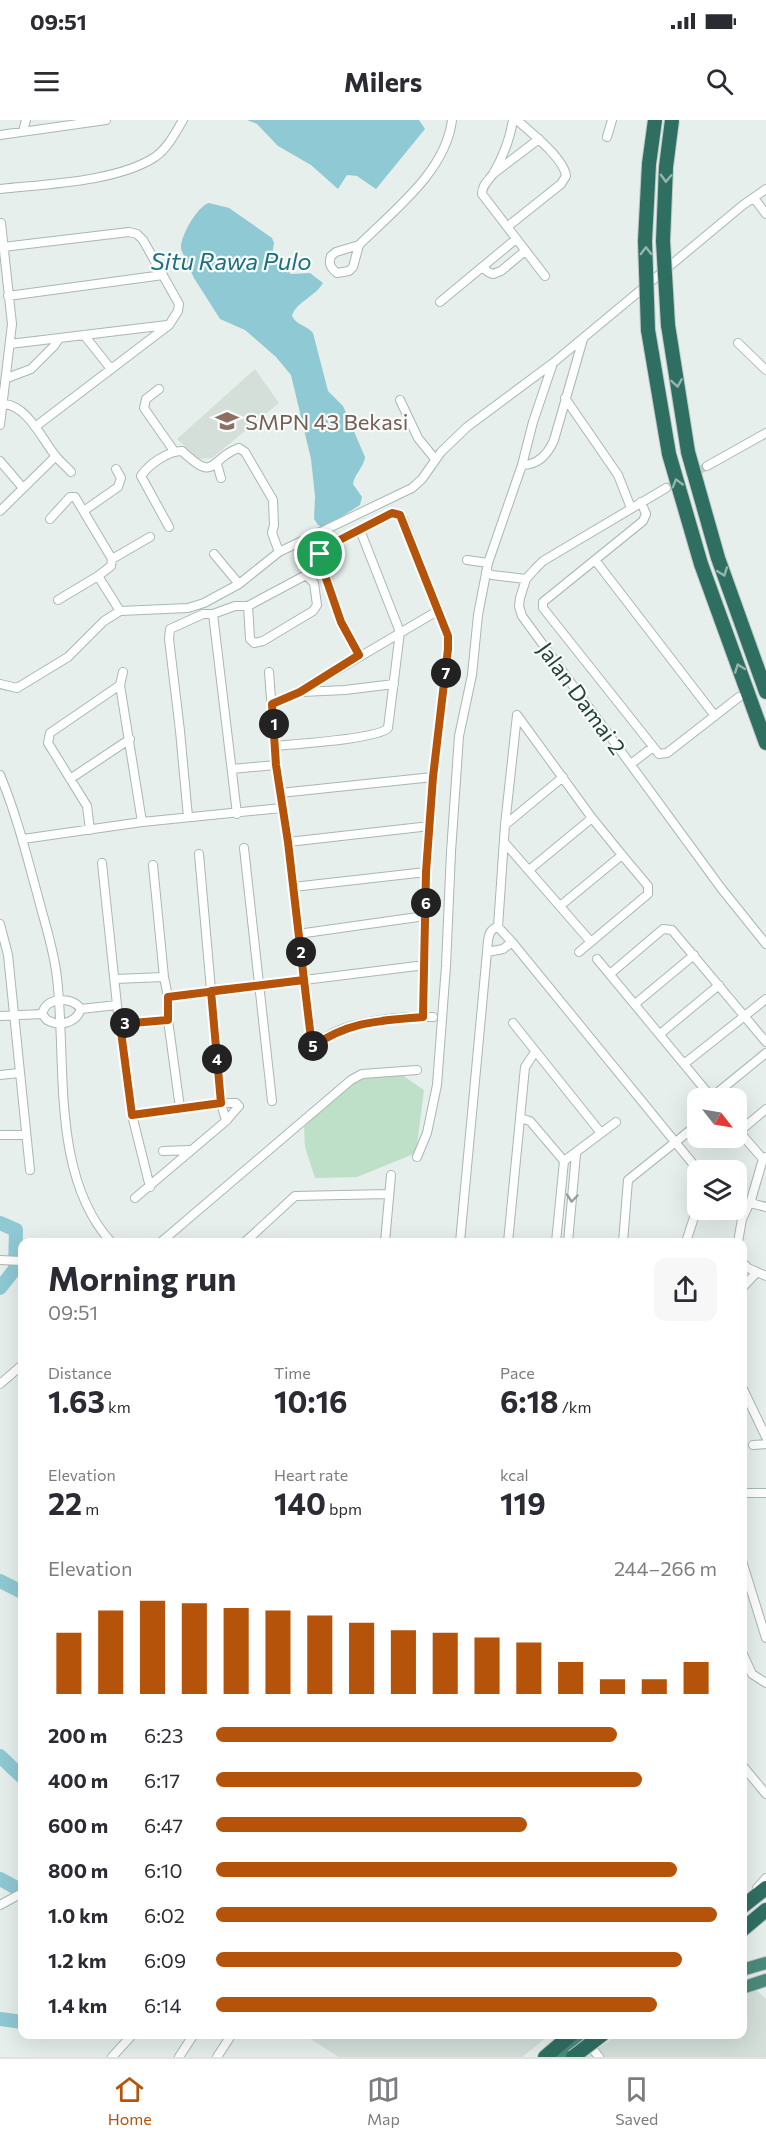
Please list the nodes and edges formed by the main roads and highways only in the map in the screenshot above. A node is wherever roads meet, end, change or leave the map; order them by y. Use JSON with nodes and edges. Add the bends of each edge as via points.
{"nodes":[{"id":1,"x":655,"y":120,"type":"edge"},
{"id":2,"x":672,"y":120,"type":"edge"},
{"id":3,"x":766,"y":692,"type":"edge"},
{"id":4,"x":766,"y":743,"type":"edge"},
{"id":5,"x":766,"y":1888,"type":"edge"},
{"id":6,"x":747,"y":1903,"type":"edge"},
{"id":7,"x":766,"y":1910,"type":"edge"},
{"id":8,"x":747,"y":1926,"type":"edge"},
{"id":9,"x":766,"y":1963,"type":"edge"},
{"id":10,"x":747,"y":1969,"type":"edge"},
{"id":11,"x":766,"y":1980,"type":"edge"},
{"id":12,"x":747,"y":1986,"type":"edge"},
{"id":13,"x":560,"y":2039,"type":"edge"},
{"id":14,"x":578,"y":2039,"type":"edge"},
{"id":15,"x":581,"y":2039,"type":"edge"},
{"id":16,"x":596,"y":2039,"type":"edge"},
{"id":17,"x":536,"y":2057,"type":"edge"},
{"id":18,"x":545,"y":2057,"type":"edge"},
{"id":19,"x":562,"y":2057,"type":"edge"},
{"id":20,"x":573,"y":2057,"type":"edge"}],
"edges":[{"from":4,"to":1,"type":"highway","one_way":true,"bridge":true,"via":[[701,564],[669,454],[648,330],[645,241]]},
{"from":2,"to":3,"type":"highway","one_way":true,"bridge":true,"via":[[663,241],[668,325],[688,452],[718,558]]},
{"from":5,"to":6,"type":"highway"},
{"from":7,"to":8,"type":"highway"},
{"from":9,"to":10,"type":"highway"},
{"from":11,"to":12,"type":"highway"},
{"from":13,"to":17,"type":"highway"},
{"from":14,"to":18,"type":"highway"},
{"from":15,"to":19,"type":"highway"},
{"from":16,"to":20,"type":"highway","bridge":true}]}
